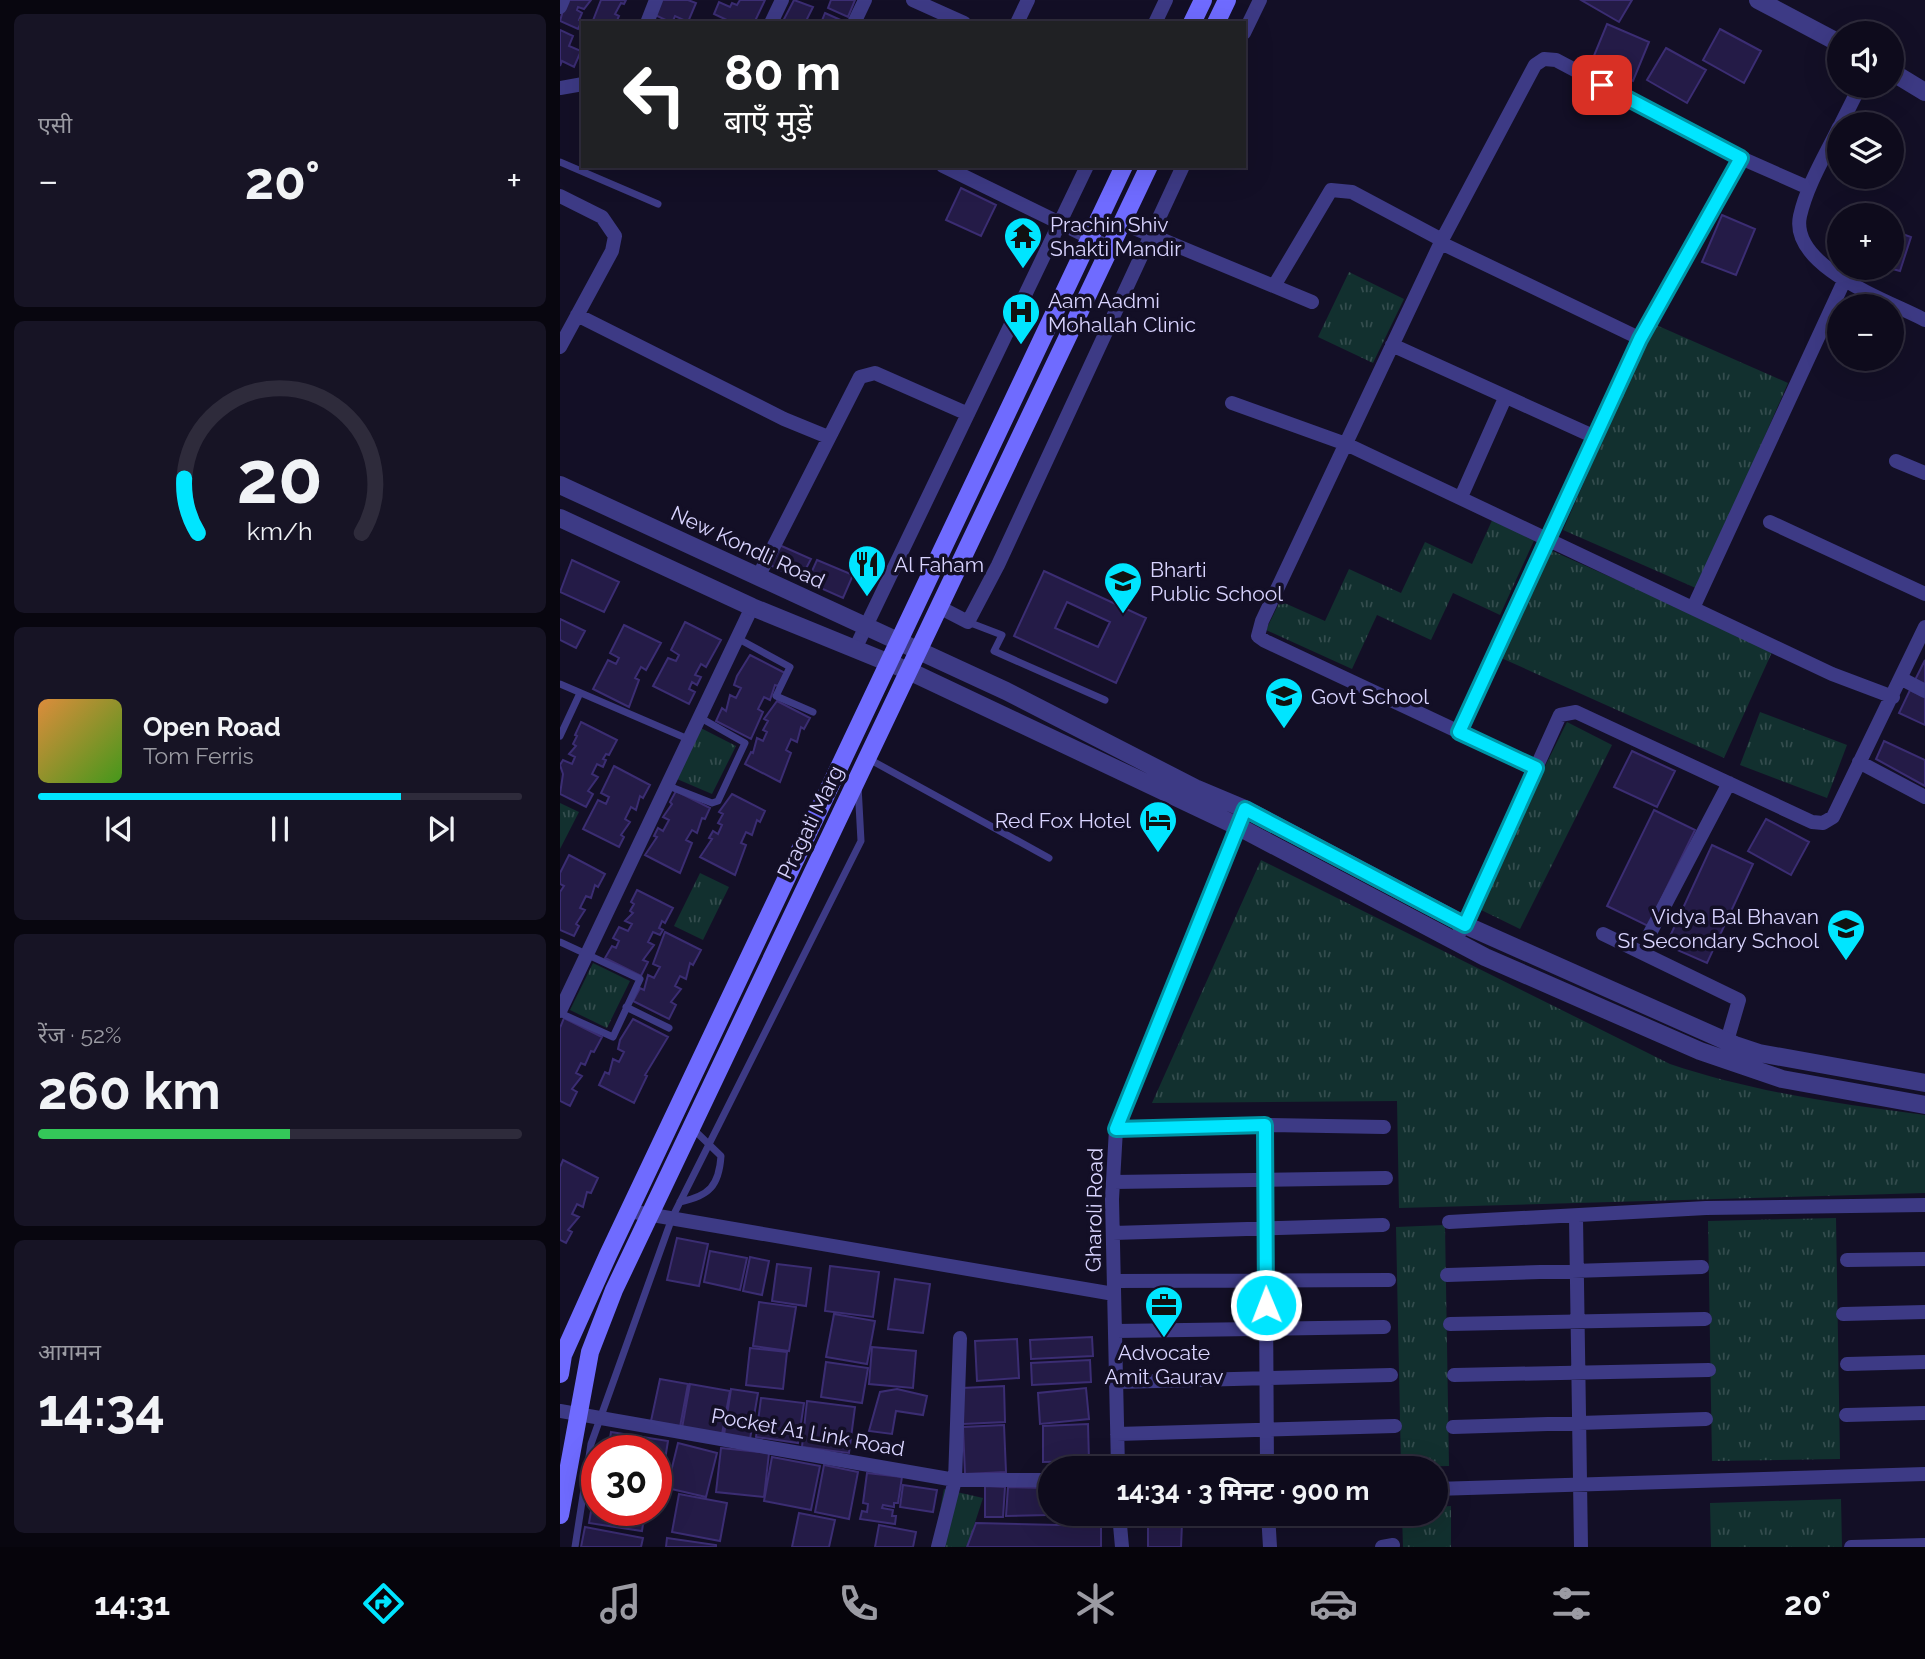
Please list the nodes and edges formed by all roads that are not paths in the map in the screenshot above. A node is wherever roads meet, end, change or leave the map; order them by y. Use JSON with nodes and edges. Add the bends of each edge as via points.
{"nodes":[{"id":1,"x":563,"y":0,"type":"edge"},
{"id":2,"x":656,"y":0,"type":"edge"},
{"id":3,"x":782,"y":0,"type":"edge"},
{"id":4,"x":865,"y":0,"type":"edge"},
{"id":5,"x":913,"y":0,"type":"edge"},
{"id":6,"x":1028,"y":0,"type":"edge"},
{"id":7,"x":1166,"y":0,"type":"edge"},
{"id":8,"x":1203,"y":0,"type":"edge"},
{"id":9,"x":1227,"y":0,"type":"edge"},
{"id":10,"x":1260,"y":0,"type":"edge"},
{"id":11,"x":1758,"y":0,"type":"edge"},
{"id":12,"x":560,"y":7,"type":"edge"},
{"id":13,"x":648,"y":21,"type":"edge"},
{"id":14,"x":772,"y":21,"type":"edge"},
{"id":15,"x":855,"y":21,"type":"edge"},
{"id":16,"x":960,"y":21,"type":"edge"},
{"id":17,"x":1018,"y":21,"type":"edge"},
{"id":18,"x":1156,"y":21,"type":"edge"},
{"id":19,"x":1193,"y":21,"type":"edge"},
{"id":20,"x":1217,"y":21,"type":"edge"},
{"id":21,"x":1246,"y":29,"type":"edge"},
{"id":22,"x":1827,"y":37,"type":"edge"},
{"id":23,"x":1904,"y":79,"type":"edge"},
{"id":24,"x":581,"y":84,"type":"edge"},
{"id":25,"x":560,"y":88,"type":"edge"},
{"id":26,"x":1925,"y":92,"type":"edge"},
{"id":27,"x":1827,"y":152,"type":"edge"},
{"id":28,"x":1741,"y":158,"type":"junction"},
{"id":29,"x":560,"y":163,"type":"edge"},
{"id":30,"x":950,"y":168,"type":"edge"},
{"id":31,"x":1086,"y":168,"type":"edge"},
{"id":32,"x":1123,"y":168,"type":"edge"},
{"id":33,"x":1148,"y":168,"type":"edge"},
{"id":34,"x":1182,"y":168,"type":"edge"},
{"id":35,"x":1809,"y":188,"type":"junction"},
{"id":36,"x":560,"y":196,"type":"edge"},
{"id":37,"x":657,"y":204,"type":"dead end"},
{"id":38,"x":1059,"y":223,"type":"junction"},
{"id":39,"x":1122,"y":223,"type":"junction"},
{"id":40,"x":1151,"y":237,"type":"junction"},
{"id":41,"x":1090,"y":238,"type":"junction"},
{"id":42,"x":1441,"y":242,"type":"junction"},
{"id":43,"x":1111,"y":247,"type":"junction"},
{"id":44,"x":1827,"y":268,"type":"edge"},
{"id":45,"x":1845,"y":280,"type":"edge"},
{"id":46,"x":1847,"y":280,"type":"edge"},
{"id":47,"x":1274,"y":286,"type":"junction"},
{"id":48,"x":1312,"y":302,"type":"dead end"},
{"id":49,"x":578,"y":315,"type":"junction"},
{"id":50,"x":1925,"y":320,"type":"edge"},
{"id":51,"x":1640,"y":339,"type":"junction"},
{"id":52,"x":1392,"y":345,"type":"junction"},
{"id":53,"x":560,"y":347,"type":"edge"},
{"id":54,"x":1505,"y":398,"type":"junction"},
{"id":55,"x":1232,"y":403,"type":"dead end"},
{"id":56,"x":968,"y":415,"type":"junction"},
{"id":57,"x":828,"y":437,"type":"junction"},
{"id":58,"x":1595,"y":437,"type":"junction"},
{"id":59,"x":1346,"y":444,"type":"junction"},
{"id":60,"x":1896,"y":461,"type":"dead end"},
{"id":61,"x":1925,"y":473,"type":"edge"},
{"id":62,"x":560,"y":485,"type":"edge"},
{"id":63,"x":1461,"y":497,"type":"junction"},
{"id":64,"x":560,"y":518,"type":"edge"},
{"id":65,"x":1770,"y":522,"type":"dead end"},
{"id":66,"x":1548,"y":538,"type":"junction"},
{"id":67,"x":758,"y":577,"type":"junction"},
{"id":68,"x":1925,"y":594,"type":"edge"},
{"id":69,"x":752,"y":607,"type":"junction"},
{"id":70,"x":939,"y":607,"type":"junction"},
{"id":71,"x":1693,"y":608,"type":"junction"},
{"id":72,"x":968,"y":622,"type":"junction"},
{"id":73,"x":1925,"y":627,"type":"edge"},
{"id":74,"x":866,"y":628,"type":"junction"},
{"id":75,"x":736,"y":638,"type":"junction"},
{"id":76,"x":897,"y":642,"type":"junction"},
{"id":77,"x":855,"y":649,"type":"junction"},
{"id":78,"x":917,"y":651,"type":"junction"},
{"id":79,"x":888,"y":662,"type":"junction"},
{"id":80,"x":909,"y":671,"type":"junction"},
{"id":81,"x":1902,"y":679,"type":"junction"},
{"id":82,"x":560,"y":684,"type":"edge"},
{"id":83,"x":1925,"y":691,"type":"edge"},
{"id":84,"x":580,"y":693,"type":"junction"},
{"id":85,"x":1893,"y":697,"type":"junction"},
{"id":86,"x":1105,"y":700,"type":"dead end"},
{"id":87,"x":813,"y":712,"type":"dead end"},
{"id":88,"x":699,"y":717,"type":"junction"},
{"id":89,"x":1459,"y":732,"type":"junction"},
{"id":90,"x":560,"y":736,"type":"edge"},
{"id":91,"x":688,"y":739,"type":"junction"},
{"id":92,"x":866,"y":758,"type":"junction"},
{"id":93,"x":1859,"y":762,"type":"junction"},
{"id":94,"x":1536,"y":768,"type":"junction"},
{"id":95,"x":858,"y":775,"type":"junction"},
{"id":96,"x":1729,"y":783,"type":"junction"},
{"id":97,"x":666,"y":785,"type":"junction"},
{"id":98,"x":1925,"y":797,"type":"edge"},
{"id":99,"x":1245,"y":809,"type":"junction"},
{"id":100,"x":1237,"y":826,"type":"junction"},
{"id":101,"x":1049,"y":858,"type":"dead end"},
{"id":102,"x":1465,"y":925,"type":"junction"},
{"id":103,"x":1603,"y":934,"type":"dead end"},
{"id":104,"x":1648,"y":937,"type":"dead end"},
{"id":105,"x":1452,"y":941,"type":"junction"},
{"id":106,"x":560,"y":942,"type":"edge"},
{"id":107,"x":586,"y":954,"type":"junction"},
{"id":108,"x":626,"y":1007,"type":"junction"},
{"id":109,"x":560,"y":1012,"type":"edge"},
{"id":110,"x":669,"y":1028,"type":"dead end"},
{"id":111,"x":1727,"y":1041,"type":"junction"},
{"id":112,"x":1925,"y":1083,"type":"edge"},
{"id":113,"x":1925,"y":1105,"type":"edge"},
{"id":114,"x":1265,"y":1125,"type":"junction"},
{"id":115,"x":691,"y":1127,"type":"junction"},
{"id":116,"x":1384,"y":1127,"type":"dead end"},
{"id":117,"x":1116,"y":1129,"type":"junction"},
{"id":118,"x":709,"y":1144,"type":"junction"},
{"id":119,"x":1386,"y":1178,"type":"dead end"},
{"id":120,"x":1264,"y":1181,"type":"junction"},
{"id":121,"x":1113,"y":1182,"type":"junction"},
{"id":122,"x":680,"y":1202,"type":"junction"},
{"id":123,"x":1925,"y":1205,"type":"edge"},
{"id":124,"x":629,"y":1211,"type":"junction"},
{"id":125,"x":649,"y":1214,"type":"junction"},
{"id":126,"x":1576,"y":1217,"type":"junction"},
{"id":127,"x":672,"y":1218,"type":"junction"},
{"id":128,"x":1448,"y":1222,"type":"dead end"},
{"id":129,"x":1383,"y":1225,"type":"dead end"},
{"id":130,"x":1264,"y":1228,"type":"junction"},
{"id":131,"x":1113,"y":1233,"type":"junction"},
{"id":132,"x":1925,"y":1259,"type":"edge"},
{"id":133,"x":1847,"y":1261,"type":"dead end"},
{"id":134,"x":1702,"y":1267,"type":"dead end"},
{"id":135,"x":1576,"y":1271,"type":"junction"},
{"id":136,"x":1447,"y":1275,"type":"dead end"},
{"id":137,"x":1266,"y":1280,"type":"junction"},
{"id":138,"x":1390,"y":1280,"type":"dead end"},
{"id":139,"x":1114,"y":1288,"type":"junction"},
{"id":140,"x":1925,"y":1312,"type":"edge"},
{"id":141,"x":1843,"y":1314,"type":"dead end"},
{"id":142,"x":1705,"y":1319,"type":"dead end"},
{"id":143,"x":1577,"y":1321,"type":"junction"},
{"id":144,"x":1450,"y":1324,"type":"dead end"},
{"id":145,"x":1384,"y":1327,"type":"dead end"},
{"id":146,"x":1267,"y":1330,"type":"junction"},
{"id":147,"x":1116,"y":1331,"type":"junction"},
{"id":148,"x":960,"y":1338,"type":"dead end"},
{"id":149,"x":1925,"y":1362,"type":"edge"},
{"id":150,"x":1847,"y":1364,"type":"dead end"},
{"id":151,"x":1709,"y":1370,"type":"dead end"},
{"id":152,"x":1578,"y":1373,"type":"junction"},
{"id":153,"x":560,"y":1374,"type":"edge"},
{"id":154,"x":1391,"y":1375,"type":"dead end"},
{"id":155,"x":1454,"y":1375,"type":"dead end"},
{"id":156,"x":1267,"y":1379,"type":"junction"},
{"id":157,"x":1118,"y":1382,"type":"junction"},
{"id":158,"x":569,"y":1412,"type":"edge"},
{"id":159,"x":1925,"y":1413,"type":"edge"},
{"id":160,"x":1846,"y":1415,"type":"dead end"},
{"id":161,"x":603,"y":1418,"type":"junction"},
{"id":162,"x":1706,"y":1419,"type":"dead end"},
{"id":163,"x":1578,"y":1423,"type":"junction"},
{"id":164,"x":1395,"y":1426,"type":"dead end"},
{"id":165,"x":1268,"y":1427,"type":"junction"},
{"id":166,"x":1453,"y":1427,"type":"dead end"},
{"id":167,"x":1118,"y":1434,"type":"junction"},
{"id":168,"x":1118,"y":1456,"type":"edge"},
{"id":169,"x":1267,"y":1456,"type":"edge"},
{"id":170,"x":1925,"y":1474,"type":"edge"},
{"id":171,"x":956,"y":1479,"type":"junction"},
{"id":172,"x":1038,"y":1480,"type":"edge"},
{"id":173,"x":1580,"y":1485,"type":"junction"},
{"id":174,"x":1448,"y":1489,"type":"edge"},
{"id":175,"x":560,"y":1515,"type":"edge"},
{"id":176,"x":1120,"y":1526,"type":"edge"},
{"id":177,"x":1269,"y":1526,"type":"edge"},
{"id":178,"x":1925,"y":1545,"type":"edge"},
{"id":179,"x":575,"y":1547,"type":"edge"},
{"id":180,"x":938,"y":1547,"type":"edge"},
{"id":181,"x":1122,"y":1547,"type":"edge"},
{"id":182,"x":1270,"y":1547,"type":"edge"},
{"id":183,"x":1581,"y":1547,"type":"edge"},
{"id":184,"x":1851,"y":1547,"type":"edge"}],
"edges":[{"from":1,"to":12,"type":"street"},
{"from":2,"to":13,"type":"street"},
{"from":3,"to":14,"type":"street"},
{"from":4,"to":15,"type":"street"},
{"from":5,"to":16,"type":"street"},
{"from":6,"to":17,"type":"street"},
{"from":7,"to":18,"type":"street"},
{"from":8,"to":19,"type":"main road"},
{"from":9,"to":20,"type":"main road"},
{"from":10,"to":21,"type":"street"},
{"from":11,"to":22,"type":"street"},
{"from":23,"to":26,"type":"street"},
{"from":24,"to":25,"type":"street"},
{"from":27,"to":35,"type":"street"},
{"from":28,"to":35,"type":"street"},
{"from":28,"to":42,"type":"street","via":[[1556,60],[1544,59],[1529,75]]},
{"from":28,"to":51,"type":"street"},
{"from":29,"to":37,"type":"lane"},
{"from":30,"to":38,"type":"street"},
{"from":31,"to":38,"type":"street"},
{"from":32,"to":41,"type":"main road","name":"Pragati Marg"},
{"from":33,"to":39,"type":"main road","name":"Pragati Marg"},
{"from":34,"to":40,"type":"street"},
{"from":35,"to":44,"type":"street","via":[[1799,219],[1806,250]]},
{"from":36,"to":49,"type":"street","via":[[602,216],[615,236],[612,251]]},
{"from":38,"to":41,"type":"street"},
{"from":38,"to":56,"type":"street"},
{"from":39,"to":40,"type":"street"},
{"from":39,"to":43,"type":"main road","name":"Pragati Marg"},
{"from":40,"to":47,"type":"street"},
{"from":40,"to":72,"type":"street"},
{"from":41,"to":43,"type":"street"},
{"from":41,"to":76,"type":"main road","name":"Pragati Marg"},
{"from":42,"to":47,"type":"street","via":[[1352,192],[1331,190]]},
{"from":42,"to":51,"type":"street"},
{"from":42,"to":52,"type":"street"},
{"from":43,"to":70,"type":"main road","name":"Pragati Marg"},
{"from":45,"to":71,"type":"street"},
{"from":46,"to":50,"type":"street"},
{"from":47,"to":48,"type":"street"},
{"from":49,"to":53,"type":"street"},
{"from":49,"to":57,"type":"street"},
{"from":51,"to":58,"type":"street"},
{"from":52,"to":54,"type":"street"},
{"from":52,"to":59,"type":"street"},
{"from":54,"to":58,"type":"street"},
{"from":54,"to":63,"type":"street"},
{"from":55,"to":59,"type":"street"},
{"from":56,"to":57,"type":"street","via":[[888,377],[867,373],[855,383]]},
{"from":56,"to":74,"type":"street"},
{"from":57,"to":67,"type":"street"},
{"from":58,"to":66,"type":"street"},
{"from":59,"to":63,"type":"street"},
{"from":59,"to":89,"type":"street","via":[[1258,636]]},
{"from":60,"to":61,"type":"street"},
{"from":62,"to":67,"type":"street","name":"New Kondli Road"},
{"from":63,"to":66,"type":"street"},
{"from":64,"to":69,"type":"street"},
{"from":65,"to":68,"type":"street"},
{"from":66,"to":71,"type":"street"},
{"from":66,"to":89,"type":"street"},
{"from":67,"to":74,"type":"street","name":"New Kondli Road"},
{"from":69,"to":75,"type":"street"},
{"from":69,"to":77,"type":"street"},
{"from":70,"to":72,"type":"street"},
{"from":70,"to":78,"type":"main road","name":"Pragati Marg"},
{"from":71,"to":85,"type":"street","via":[[1832,674]]},
{"from":72,"to":86,"type":"lane","via":[[1002,635],[994,651]]},
{"from":73,"to":81,"type":"street"},
{"from":74,"to":76,"type":"street","name":"New Kondli Road"},
{"from":74,"to":77,"type":"street"},
{"from":75,"to":87,"type":"lane","via":[[790,667],[776,696]]},
{"from":75,"to":88,"type":"street"},
{"from":76,"to":78,"type":"street","name":"New Kondli Road"},
{"from":76,"to":79,"type":"main road","name":"Pragati Marg"},
{"from":77,"to":79,"type":"street"},
{"from":78,"to":80,"type":"main road","name":"Pragati Marg"},
{"from":78,"to":99,"type":"street","name":"New Kondli Road"},
{"from":79,"to":80,"type":"street"},
{"from":79,"to":124,"type":"main road","name":"Pragati Marg"},
{"from":80,"to":92,"type":"main road","name":"Pragati Marg"},
{"from":80,"to":100,"type":"street"},
{"from":81,"to":83,"type":"street"},
{"from":81,"to":85,"type":"street"},
{"from":82,"to":84,"type":"lane"},
{"from":84,"to":90,"type":"lane"},
{"from":84,"to":91,"type":"lane"},
{"from":85,"to":93,"type":"street"},
{"from":88,"to":91,"type":"street"},
{"from":88,"to":97,"type":"lane","via":[[745,743],[718,801],[712,803]]},
{"from":89,"to":94,"type":"street"},
{"from":91,"to":97,"type":"street"},
{"from":92,"to":95,"type":"main road","name":"Pragati Marg"},
{"from":92,"to":101,"type":"lane"},
{"from":93,"to":96,"type":"street","via":[[1833,817],[1823,823]]},
{"from":93,"to":98,"type":"street"},
{"from":94,"to":96,"type":"street","via":[[1560,715],[1569,712]]},
{"from":94,"to":102,"type":"street"},
{"from":95,"to":115,"type":"main road","name":"Pragati Marg"},
{"from":95,"to":118,"type":"lane","via":[[861,841]]},
{"from":96,"to":104,"type":"street"},
{"from":97,"to":107,"type":"street"},
{"from":99,"to":100,"type":"street","name":"Gharoli Road"},
{"from":99,"to":102,"type":"street","name":"New Kondli Road"},
{"from":100,"to":105,"type":"street"},
{"from":100,"to":117,"type":"street","name":"Gharoli Road"},
{"from":102,"to":105,"type":"street"},
{"from":102,"to":111,"type":"street","name":"New Kondli Road"},
{"from":103,"to":111,"type":"street","via":[[1739,1000]]},
{"from":105,"to":113,"type":"street","via":[[1721,1060],[1782,1079]]},
{"from":106,"to":107,"type":"lane"},
{"from":107,"to":108,"type":"lane","via":[[640,979]]},
{"from":107,"to":109,"type":"street"},
{"from":108,"to":109,"type":"lane","via":[[613,1037]]},
{"from":108,"to":110,"type":"lane"},
{"from":111,"to":112,"type":"street","name":"New Kondli Road","via":[[1759,1053]]},
{"from":114,"to":116,"type":"street"},
{"from":114,"to":117,"type":"street"},
{"from":114,"to":120,"type":"street"},
{"from":115,"to":118,"type":"lane"},
{"from":115,"to":125,"type":"main road","name":"Pragati Marg"},
{"from":117,"to":121,"type":"street","name":"Gharoli Road"},
{"from":118,"to":122,"type":"lane"},
{"from":118,"to":122,"type":"lane","via":[[720,1156],[719,1177],[701,1198]]},
{"from":119,"to":120,"type":"street"},
{"from":120,"to":121,"type":"street"},
{"from":120,"to":130,"type":"street"},
{"from":121,"to":131,"type":"street","name":"Gharoli Road"},
{"from":122,"to":127,"type":"lane"},
{"from":123,"to":126,"type":"street","via":[[1706,1208]]},
{"from":124,"to":125,"type":"street"},
{"from":124,"to":153,"type":"main road","name":"Pragati Marg","via":[[563,1355]]},
{"from":125,"to":127,"type":"street"},
{"from":125,"to":158,"type":"main road","name":"Pragati Marg","via":[[614,1290]]},
{"from":126,"to":128,"type":"street"},
{"from":126,"to":135,"type":"street"},
{"from":127,"to":139,"type":"street"},
{"from":127,"to":161,"type":"lane","via":[[623,1349]]},
{"from":129,"to":130,"type":"street"},
{"from":130,"to":131,"type":"street"},
{"from":130,"to":137,"type":"street"},
{"from":131,"to":139,"type":"street","name":"Gharoli Road"},
{"from":132,"to":133,"type":"street"},
{"from":134,"to":135,"type":"street"},
{"from":135,"to":136,"type":"street"},
{"from":135,"to":143,"type":"street"},
{"from":137,"to":138,"type":"street"},
{"from":137,"to":139,"type":"street"},
{"from":137,"to":146,"type":"street"},
{"from":139,"to":147,"type":"street","name":"Gharoli Road"},
{"from":140,"to":141,"type":"street"},
{"from":142,"to":143,"type":"street"},
{"from":143,"to":144,"type":"street"},
{"from":143,"to":152,"type":"street"},
{"from":145,"to":146,"type":"street"},
{"from":146,"to":147,"type":"street"},
{"from":146,"to":156,"type":"street"},
{"from":147,"to":157,"type":"street","name":"Gharoli Road"},
{"from":148,"to":171,"type":"street"},
{"from":149,"to":150,"type":"street"},
{"from":151,"to":152,"type":"street"},
{"from":152,"to":155,"type":"street"},
{"from":152,"to":163,"type":"street"},
{"from":154,"to":156,"type":"street"},
{"from":156,"to":157,"type":"street"},
{"from":156,"to":165,"type":"street"},
{"from":157,"to":167,"type":"street","name":"Gharoli Road"},
{"from":158,"to":161,"type":"street","name":"Pocket A1 Link Road"},
{"from":158,"to":175,"type":"main road","name":"Pragati Marg"},
{"from":159,"to":160,"type":"street"},
{"from":161,"to":171,"type":"street","name":"Pocket A1 Link Road"},
{"from":161,"to":179,"type":"lane","via":[[591,1444]]},
{"from":162,"to":163,"type":"street"},
{"from":163,"to":166,"type":"street"},
{"from":163,"to":173,"type":"street"},
{"from":164,"to":165,"type":"street"},
{"from":165,"to":167,"type":"street"},
{"from":165,"to":169,"type":"street"},
{"from":167,"to":168,"type":"street","name":"Gharoli Road"},
{"from":170,"to":173,"type":"street"},
{"from":171,"to":172,"type":"street","name":"Pocket A1 Link Road"},
{"from":171,"to":180,"type":"street"},
{"from":173,"to":174,"type":"street"},
{"from":173,"to":183,"type":"street"},
{"from":176,"to":181,"type":"street"},
{"from":177,"to":182,"type":"street"},
{"from":178,"to":184,"type":"street"}]}
